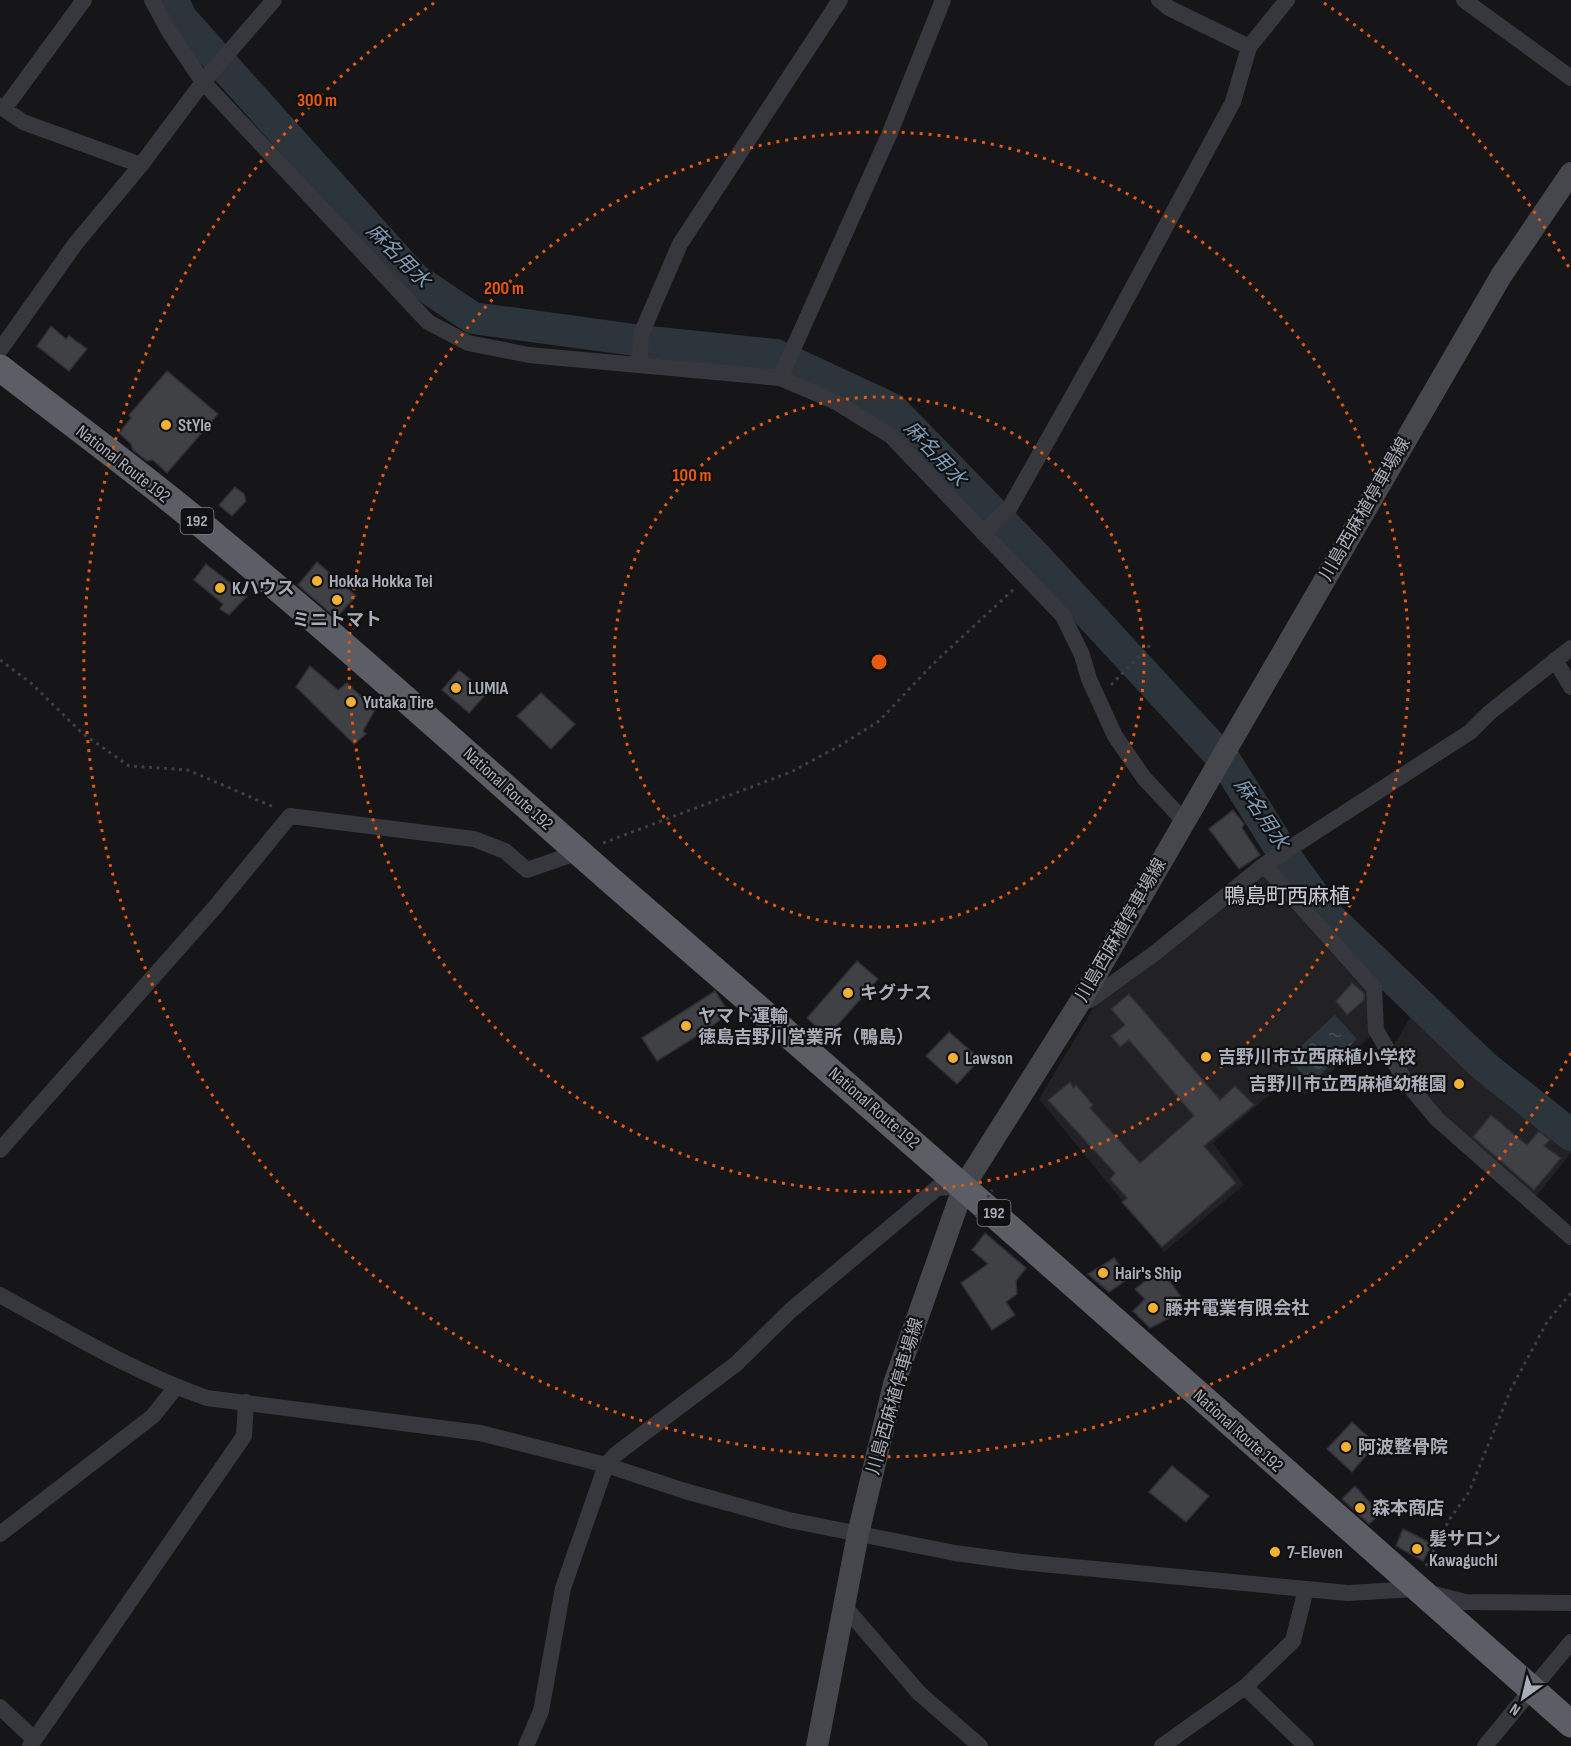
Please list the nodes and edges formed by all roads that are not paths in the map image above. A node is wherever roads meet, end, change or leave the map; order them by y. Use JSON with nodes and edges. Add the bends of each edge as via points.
{"nodes":[{"id":1,"x":84,"y":0,"type":"edge"},
{"id":2,"x":152,"y":0,"type":"edge"},
{"id":3,"x":274,"y":0,"type":"edge"},
{"id":4,"x":840,"y":0,"type":"edge"},
{"id":5,"x":943,"y":0,"type":"edge"},
{"id":6,"x":1160,"y":0,"type":"edge"},
{"id":7,"x":1287,"y":0,"type":"edge"},
{"id":8,"x":1464,"y":0,"type":"edge"},
{"id":9,"x":1249,"y":47,"type":"junction"},
{"id":10,"x":1571,"y":78,"type":"edge"},
{"id":11,"x":203,"y":82,"type":"junction"},
{"id":12,"x":2,"y":107,"type":"edge"},
{"id":13,"x":141,"y":165,"type":"junction"},
{"id":14,"x":1571,"y":173,"type":"edge"},
{"id":15,"x":0,"y":350,"type":"edge"},
{"id":16,"x":639,"y":361,"type":"junction"},
{"id":17,"x":0,"y":368,"type":"edge"},
{"id":18,"x":780,"y":378,"type":"junction"},
{"id":19,"x":983,"y":533,"type":"junction"},
{"id":20,"x":1571,"y":648,"type":"edge"},
{"id":21,"x":1555,"y":660,"type":"junction"},
{"id":22,"x":1571,"y":687,"type":"edge"},
{"id":23,"x":1184,"y":821,"type":"junction"},
{"id":24,"x":579,"y":852,"type":"junction"},
{"id":25,"x":1267,"y":864,"type":"junction"},
{"id":26,"x":1080,"y":1002,"type":"junction"},
{"id":27,"x":0,"y":1150,"type":"edge"},
{"id":28,"x":964,"y":1186,"type":"junction"},
{"id":29,"x":1571,"y":1237,"type":"edge"},
{"id":30,"x":0,"y":1295,"type":"edge"},
{"id":31,"x":176,"y":1387,"type":"junction"},
{"id":32,"x":246,"y":1402,"type":"junction"},
{"id":33,"x":606,"y":1465,"type":"junction"},
{"id":34,"x":0,"y":1534,"type":"edge"},
{"id":35,"x":858,"y":1534,"type":"junction"},
{"id":36,"x":1306,"y":1589,"type":"junction"},
{"id":37,"x":1415,"y":1589,"type":"junction"},
{"id":38,"x":1571,"y":1603,"type":"edge"},
{"id":39,"x":844,"y":1606,"type":"junction"},
{"id":40,"x":1571,"y":1642,"type":"edge"},
{"id":41,"x":1245,"y":1687,"type":"junction"},
{"id":42,"x":1533,"y":1690,"type":"junction"},
{"id":43,"x":0,"y":1707,"type":"edge"},
{"id":44,"x":1571,"y":1724,"type":"edge"},
{"id":45,"x":32,"y":1742,"type":"edge"},
{"id":46,"x":1167,"y":1745,"type":"edge"},
{"id":47,"x":526,"y":1746,"type":"edge"},
{"id":48,"x":816,"y":1746,"type":"edge"},
{"id":49,"x":980,"y":1746,"type":"edge"},
{"id":50,"x":1306,"y":1746,"type":"edge"},
{"id":51,"x":1485,"y":1746,"type":"edge"}],
"edges":[{"from":1,"to":12,"type":"street"},
{"from":2,"to":11,"type":"street"},
{"from":3,"to":11,"type":"street"},
{"from":4,"to":16,"type":"street","via":[[680,244],[642,332]]},
{"from":5,"to":18,"type":"street","via":[[889,135]]},
{"from":6,"to":9,"type":"street"},
{"from":7,"to":9,"type":"street"},
{"from":8,"to":10,"type":"street"},
{"from":9,"to":19,"type":"street","via":[[1233,102],[1010,507]]},
{"from":11,"to":13,"type":"street"},
{"from":11,"to":16,"type":"street","via":[[428,322],[468,343],[529,355]]},
{"from":12,"to":13,"type":"street","via":[[23,122]]},
{"from":13,"to":15,"type":"street","via":[[76,243]]},
{"from":14,"to":23,"type":"main road","name":"川島西麻植停車場線","via":[[1501,276]]},
{"from":16,"to":18,"type":"street"},
{"from":17,"to":24,"type":"highway","name":"National Route 192","number":"192","via":[[209,530],[389,682]]},
{"from":18,"to":19,"type":"street","via":[[837,402],[891,436]]},
{"from":19,"to":23,"type":"street","via":[[1063,616],[1115,736],[1144,778]]},
{"from":20,"to":21,"type":"street"},
{"from":21,"to":22,"type":"street"},
{"from":21,"to":25,"type":"street","via":[[1470,732]]},
{"from":23,"to":26,"type":"main road","name":"川島西麻植停車場線"},
{"from":24,"to":27,"type":"street","via":[[527,870],[505,851],[474,839],[290,816],[216,906]]},
{"from":24,"to":28,"type":"highway","name":"National Route 192","number":"192"},
{"from":25,"to":26,"type":"street","via":[[1155,953],[1090,1000]]},
{"from":25,"to":29,"type":"street","via":[[1374,988],[1376,1030],[1406,1082],[1437,1119]]},
{"from":26,"to":28,"type":"main road","name":"川島西麻植停車場線"},
{"from":28,"to":33,"type":"street","via":[[937,1188],[790,1311],[735,1364]]},
{"from":28,"to":35,"type":"main road","name":"川島西麻植停車場線","via":[[894,1384]]},
{"from":28,"to":37,"type":"highway","name":"National Route 192","number":"192"},
{"from":30,"to":31,"type":"street"},
{"from":31,"to":32,"type":"street","via":[[207,1398]]},
{"from":31,"to":34,"type":"street","via":[[153,1416]]},
{"from":32,"to":33,"type":"street","via":[[480,1433]]},
{"from":32,"to":45,"type":"street","via":[[244,1436]]},
{"from":33,"to":35,"type":"street","via":[[789,1520]]},
{"from":33,"to":47,"type":"street","via":[[563,1587],[542,1711]]},
{"from":35,"to":36,"type":"street","via":[[1021,1562]]},
{"from":35,"to":39,"type":"main road","name":"川島西麻植停車場線"},
{"from":36,"to":37,"type":"street","via":[[1348,1593]]},
{"from":36,"to":41,"type":"street","via":[[1293,1641]]},
{"from":37,"to":38,"type":"street","via":[[1465,1602]]},
{"from":37,"to":42,"type":"highway","name":"National Route 192","number":"192"},
{"from":39,"to":48,"type":"main road","name":"川島西麻植停車場線"},
{"from":39,"to":49,"type":"street","via":[[919,1693]]},
{"from":40,"to":42,"type":"street"},
{"from":41,"to":46,"type":"street"},
{"from":41,"to":50,"type":"street"},
{"from":42,"to":44,"type":"highway","name":"National Route 192","number":"192"},
{"from":42,"to":51,"type":"street"},
{"from":43,"to":45,"type":"street"}]}
